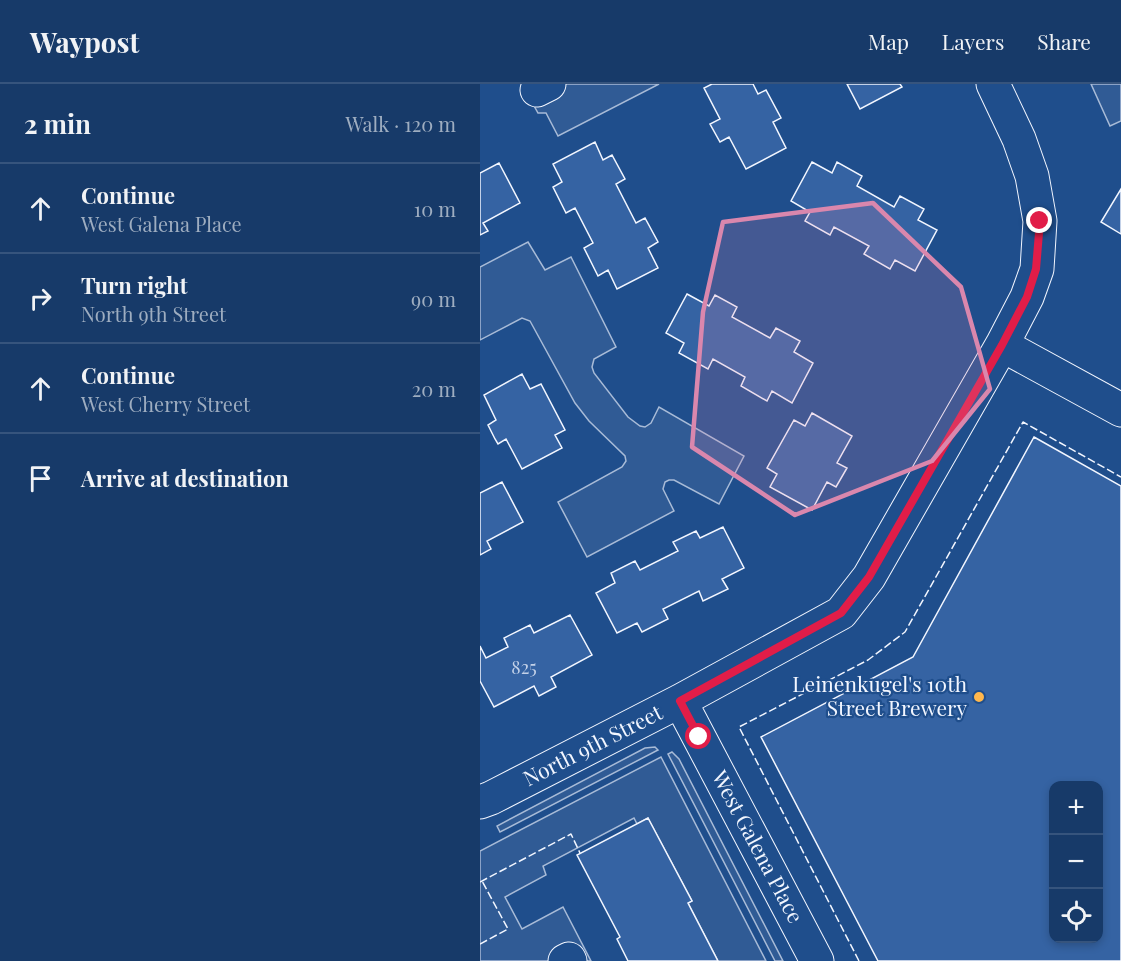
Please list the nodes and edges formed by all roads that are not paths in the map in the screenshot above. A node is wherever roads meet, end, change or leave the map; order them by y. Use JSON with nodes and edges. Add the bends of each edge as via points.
{"nodes":[{"id":1,"x":993,"y":84,"type":"edge"},
{"id":2,"x":1002,"y":345,"type":"junction"},
{"id":3,"x":1121,"y":410,"type":"edge"},
{"id":4,"x":680,"y":701,"type":"junction"},
{"id":5,"x":480,"y":802,"type":"edge"},
{"id":6,"x":565,"y":961,"type":"edge"},
{"id":7,"x":570,"y":961,"type":"edge"},
{"id":8,"x":817,"y":961,"type":"edge"}],
"edges":[{"from":1,"to":2,"type":"street","name":"North 9th Street","via":[[1019,139],[1032,177],[1040,221],[1036,269],[1027,297]]},
{"from":2,"to":3,"type":"street"},
{"from":2,"to":4,"type":"street","name":"North 9th Street","via":[[869,577],[841,613]]},
{"from":4,"to":5,"type":"street","name":"North 9th Street"},
{"from":4,"to":8,"type":"street","name":"West Galena Place"},
{"from":6,"to":7,"type":"street"}]}
